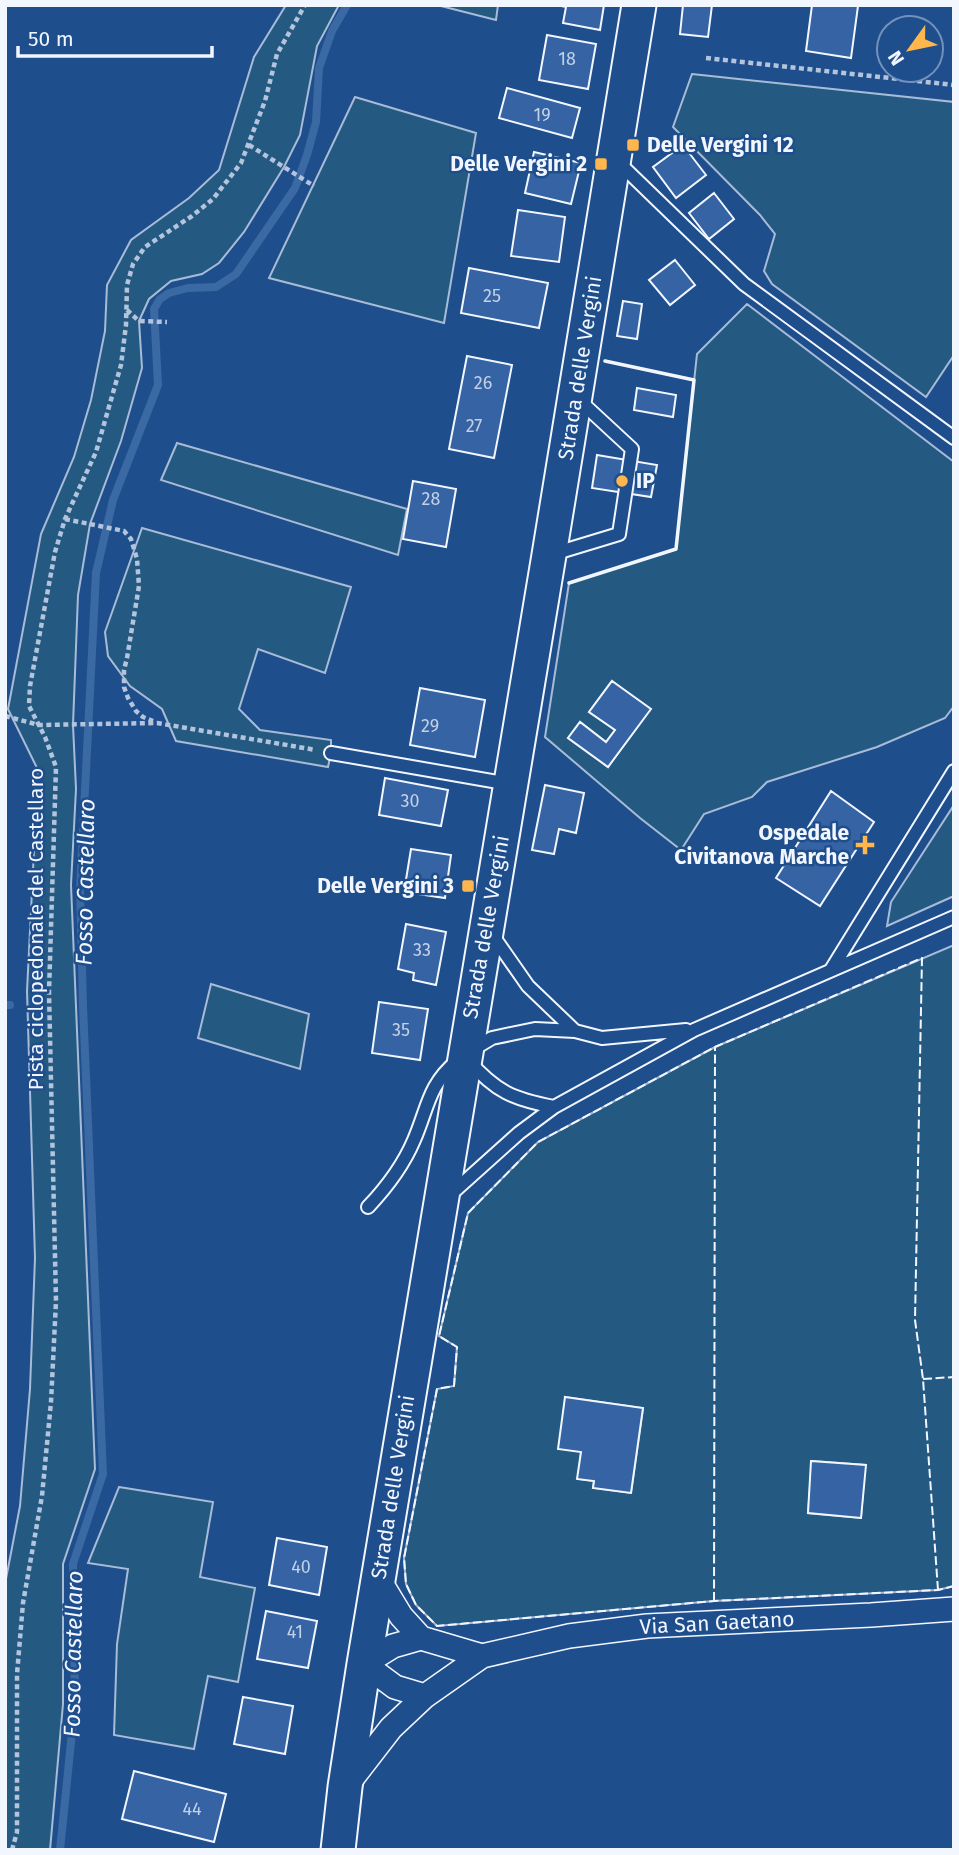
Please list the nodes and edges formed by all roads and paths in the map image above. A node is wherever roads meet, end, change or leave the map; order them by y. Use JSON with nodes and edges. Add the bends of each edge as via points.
{"nodes":[{"id":1,"x":305,"y":5,"type":"edge"},
{"id":2,"x":639,"y":5,"type":"edge"},
{"id":3,"x":706,"y":58,"type":"dead end"},
{"id":4,"x":954,"y":85,"type":"edge"},
{"id":5,"x":249,"y":145,"type":"junction"},
{"id":6,"x":614,"y":159,"type":"junction"},
{"id":7,"x":314,"y":186,"type":"dead end"},
{"id":8,"x":125,"y":309,"type":"junction"},
{"id":9,"x":167,"y":322,"type":"dead end"},
{"id":10,"x":575,"y":397,"type":"junction"},
{"id":11,"x":954,"y":438,"type":"edge"},
{"id":12,"x":65,"y":519,"type":"junction"},
{"id":13,"x":549,"y":555,"type":"junction"},
{"id":14,"x":5,"y":716,"type":"edge"},
{"id":15,"x":157,"y":723,"type":"junction"},
{"id":16,"x":38,"y":725,"type":"junction"},
{"id":17,"x":331,"y":753,"type":"joint"},
{"id":18,"x":954,"y":771,"type":"edge"},
{"id":19,"x":511,"y":784,"type":"junction"},
{"id":20,"x":954,"y":917,"type":"edge"},
{"id":21,"x":486,"y":927,"type":"junction"},
{"id":22,"x":831,"y":970,"type":"junction"},
{"id":23,"x":694,"y":1030,"type":"junction"},
{"id":24,"x":575,"y":1031,"type":"junction"},
{"id":25,"x":464,"y":1055,"type":"junction"},
{"id":26,"x":554,"y":1107,"type":"junction"},
{"id":27,"x":440,"y":1204,"type":"junction"},
{"id":28,"x":368,"y":1207,"type":"dead end"},
{"id":29,"x":378,"y":1578,"type":"junction"},
{"id":30,"x":954,"y":1609,"type":"edge"},
{"id":31,"x":421,"y":1638,"type":"junction"},
{"id":32,"x":482,"y":1656,"type":"junction"},
{"id":33,"x":364,"y":1664,"type":"junction"},
{"id":34,"x":425,"y":1696,"type":"junction"},
{"id":35,"x":345,"y":1787,"type":"junction"},
{"id":36,"x":12,"y":1850,"type":"edge"},
{"id":37,"x":338,"y":1850,"type":"edge"}],
"edges":[{"from":1,"to":5,"type":"path","name":"Pista ciclopedonale del Castellaro","via":[[277,54]]},
{"from":2,"to":6,"type":"main road","name":"Strada delle Vergini"},
{"from":3,"to":4,"type":"path"},
{"from":5,"to":7,"type":"path"},
{"from":5,"to":8,"type":"path","name":"Pista ciclopedonale del Castellaro","via":[[213,199],[145,247],[133,264]]},
{"from":6,"to":10,"type":"main road","name":"Strada delle Vergini"},
{"from":6,"to":11,"type":"lane","via":[[744,284]]},
{"from":8,"to":9,"type":"path","via":[[139,321]]},
{"from":8,"to":12,"type":"path","name":"Pista ciclopedonale del Castellaro","via":[[118,377],[96,452]]},
{"from":10,"to":13,"type":"main road","name":"Strada delle Vergini"},
{"from":10,"to":13,"type":"lane","via":[[632,449],[625,493],[618,534]]},
{"from":12,"to":15,"type":"path","via":[[124,531],[131,539],[139,586],[124,687],[136,711]]},
{"from":12,"to":16,"type":"path","name":"Pista ciclopedonale del Castellaro","via":[[30,686],[29,706]]},
{"from":13,"to":19,"type":"main road","name":"Strada delle Vergini"},
{"from":14,"to":16,"type":"path"},
{"from":15,"to":16,"type":"path"},
{"from":15,"to":17,"type":"path"},
{"from":16,"to":36,"type":"path","name":"Pista ciclopedonale del Castellaro","via":[[56,767],[50,992],[56,1301],[42,1496],[23,1603],[17,1674],[17,1832]]},
{"from":17,"to":19,"type":"lane"},
{"from":18,"to":22,"type":"lane"},
{"from":19,"to":21,"type":"main road","name":"Strada delle Vergini"},
{"from":20,"to":22,"type":"lane"},
{"from":21,"to":24,"type":"lane","via":[[528,986]]},
{"from":21,"to":25,"type":"main road","name":"Strada delle Vergini"},
{"from":22,"to":23,"type":"lane"},
{"from":23,"to":24,"type":"lane","via":[[602,1038]]},
{"from":23,"to":26,"type":"lane"},
{"from":24,"to":25,"type":"lane","via":[[514,1032],[492,1038]]},
{"from":25,"to":26,"type":"lane","via":[[492,1085],[509,1095]]},
{"from":25,"to":27,"type":"main road","name":"Strada delle Vergini"},
{"from":25,"to":28,"type":"lane","via":[[436,1083],[410,1149],[388,1186]]},
{"from":26,"to":27,"type":"lane"},
{"from":27,"to":29,"type":"main road","name":"Strada delle Vergini"},
{"from":29,"to":31,"type":"street"},
{"from":29,"to":33,"type":"main road","name":"Strada delle Vergini"},
{"from":30,"to":32,"type":"street","name":"Via San Gaetano","via":[[647,1626],[569,1636]]},
{"from":31,"to":32,"type":"street","name":"Via San Gaetano"},
{"from":31,"to":33,"type":"street","via":[[393,1646]]},
{"from":32,"to":34,"type":"street","name":"Via San Gaetano"},
{"from":33,"to":34,"type":"street","via":[[395,1687]]},
{"from":33,"to":35,"type":"main road","name":"Strada delle Vergini"},
{"from":34,"to":35,"type":"street","name":"Via San Gaetano","via":[[391,1728]]},
{"from":35,"to":37,"type":"main road","name":"Strada delle Vergini"}]}
